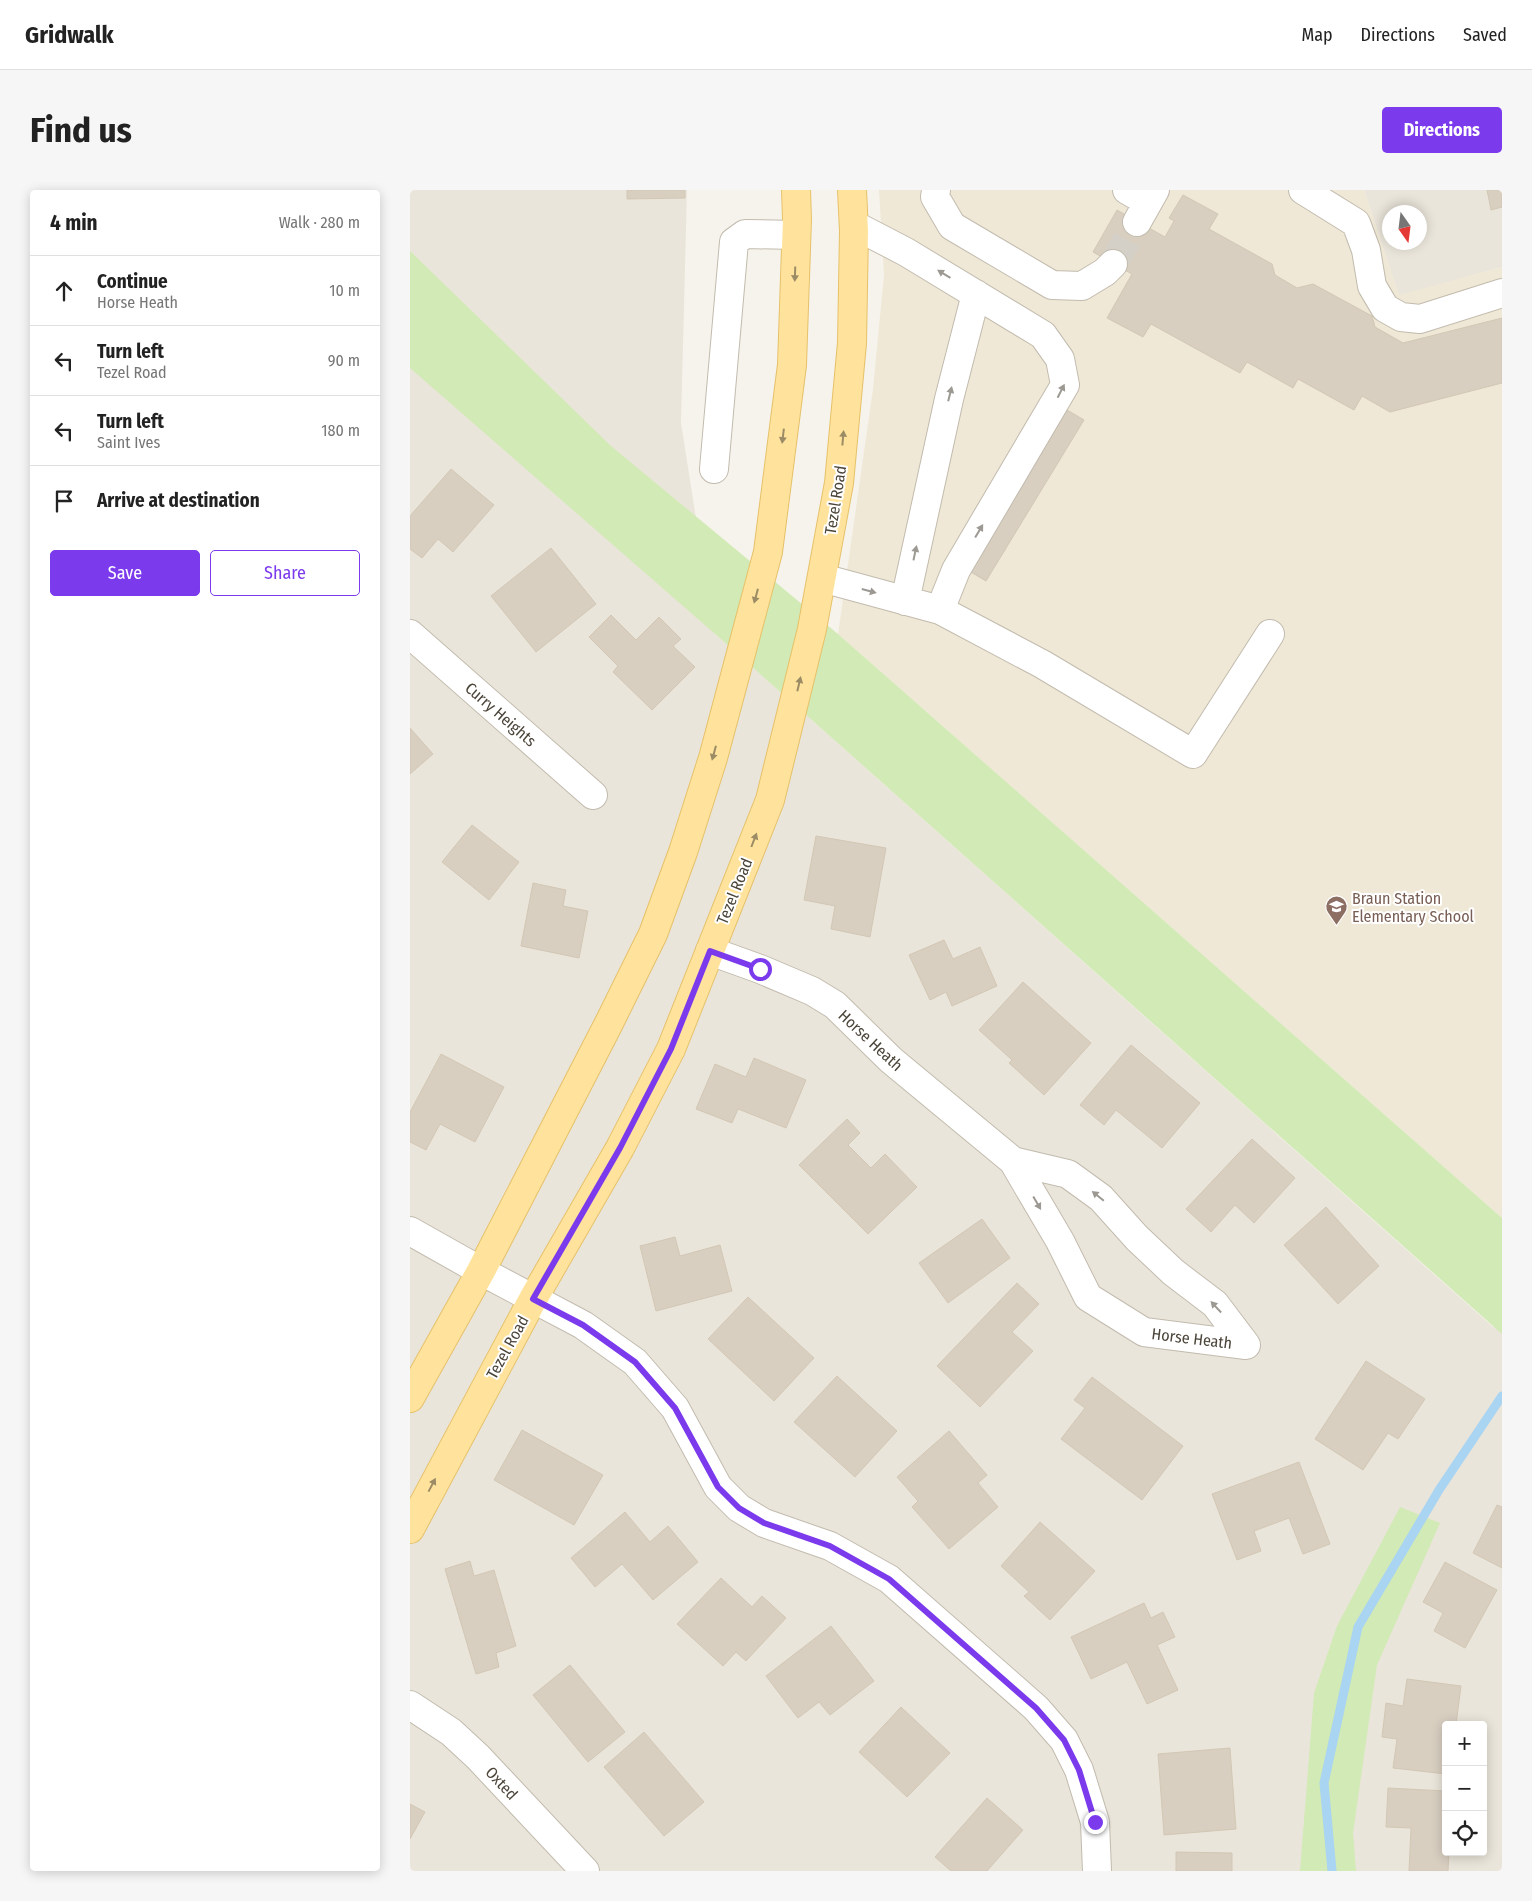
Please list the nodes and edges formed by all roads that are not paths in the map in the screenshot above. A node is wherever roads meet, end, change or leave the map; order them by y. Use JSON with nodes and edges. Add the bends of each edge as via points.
{"nodes":[{"id":1,"x":796,"y":190,"type":"edge"},
{"id":2,"x":852,"y":190,"type":"edge"},
{"id":3,"x":936,"y":190,"type":"edge"},
{"id":4,"x":1303,"y":190,"type":"edge"},
{"id":5,"x":854,"y":225,"type":"junction"},
{"id":6,"x":796,"y":235,"type":"junction"},
{"id":7,"x":1113,"y":264,"type":"tunnel mouth"},
{"id":8,"x":1502,"y":293,"type":"edge"},
{"id":9,"x":976,"y":294,"type":"junction"},
{"id":10,"x":714,"y":469,"type":"dead end"},
{"id":11,"x":822,"y":578,"type":"junction"},
{"id":12,"x":906,"y":600,"type":"junction"},
{"id":13,"x":940,"y":610,"type":"junction"},
{"id":14,"x":410,"y":634,"type":"edge"},
{"id":15,"x":1270,"y":634,"type":"dead end"},
{"id":16,"x":593,"y":794,"type":"dead end"},
{"id":17,"x":710,"y":951,"type":"junction"},
{"id":18,"x":1013,"y":1161,"type":"junction"},
{"id":19,"x":410,"y":1231,"type":"edge"},
{"id":20,"x":481,"y":1271,"type":"junction"},
{"id":21,"x":533,"y":1299,"type":"junction"},
{"id":22,"x":410,"y":1398,"type":"edge"},
{"id":23,"x":410,"y":1529,"type":"edge"},
{"id":24,"x":410,"y":1705,"type":"edge"},
{"id":25,"x":585,"y":1871,"type":"edge"},
{"id":26,"x":1097,"y":1871,"type":"edge"}],
"edges":[{"from":1,"to":6,"type":"main road"},
{"from":2,"to":5,"type":"main road","name":"Tezel Road"},
{"from":3,"to":7,"type":"street","via":[[935,197],[952,226],[1052,285],[1082,286]]},
{"from":4,"to":8,"type":"street","via":[[1356,223],[1366,250],[1372,286],[1385,308],[1400,317],[1420,319]]},
{"from":9,"to":5,"type":"street","one_way":true},
{"from":11,"to":5,"type":"main road","name":"Tezel Road","one_way":true,"via":[[839,483],[852,343]]},
{"from":6,"to":10,"type":"street","via":[[745,234],[734,242]]},
{"from":6,"to":20,"type":"main road","one_way":true,"via":[[792,366],[768,552],[713,758],[653,934]]},
{"from":12,"to":9,"type":"street","one_way":true,"via":[[948,399]]},
{"from":13,"to":9,"type":"street","one_way":true,"via":[[956,570],[1065,385],[1060,359],[1043,335]]},
{"from":11,"to":12,"type":"street","one_way":true},
{"from":17,"to":11,"type":"main road","name":"Tezel Road","one_way":true,"via":[[770,800]]},
{"from":12,"to":13,"type":"street"},
{"from":13,"to":15,"type":"street","via":[[1042,664],[1193,754]]},
{"from":14,"to":16,"type":"street","name":"Curry Heights"},
{"from":17,"to":18,"type":"street","name":"Horse Heath","via":[[803,987],[835,1005],[891,1060]]},
{"from":17,"to":21,"type":"main road","name":"Tezel Road","via":[[671,1049],[620,1148]]},
{"from":18,"to":18,"type":"street","name":"Horse Heath","one_way":true,"via":[[1060,1241],[1088,1297],[1144,1332],[1246,1345],[1215,1304],[1137,1238],[1102,1198],[1068,1174]]},
{"from":19,"to":20,"type":"street"},
{"from":20,"to":21,"type":"street"},
{"from":20,"to":22,"type":"main road"},
{"from":23,"to":21,"type":"main road","name":"Tezel Road","one_way":true},
{"from":21,"to":26,"type":"street","via":[[583,1325],[635,1362],[675,1408],[718,1487],[739,1508],[764,1523],[830,1546],[889,1579],[1036,1708],[1064,1740],[1079,1770],[1095,1822]]},
{"from":24,"to":25,"type":"street","name":"Oxted","via":[[451,1732],[478,1757]]}]}
